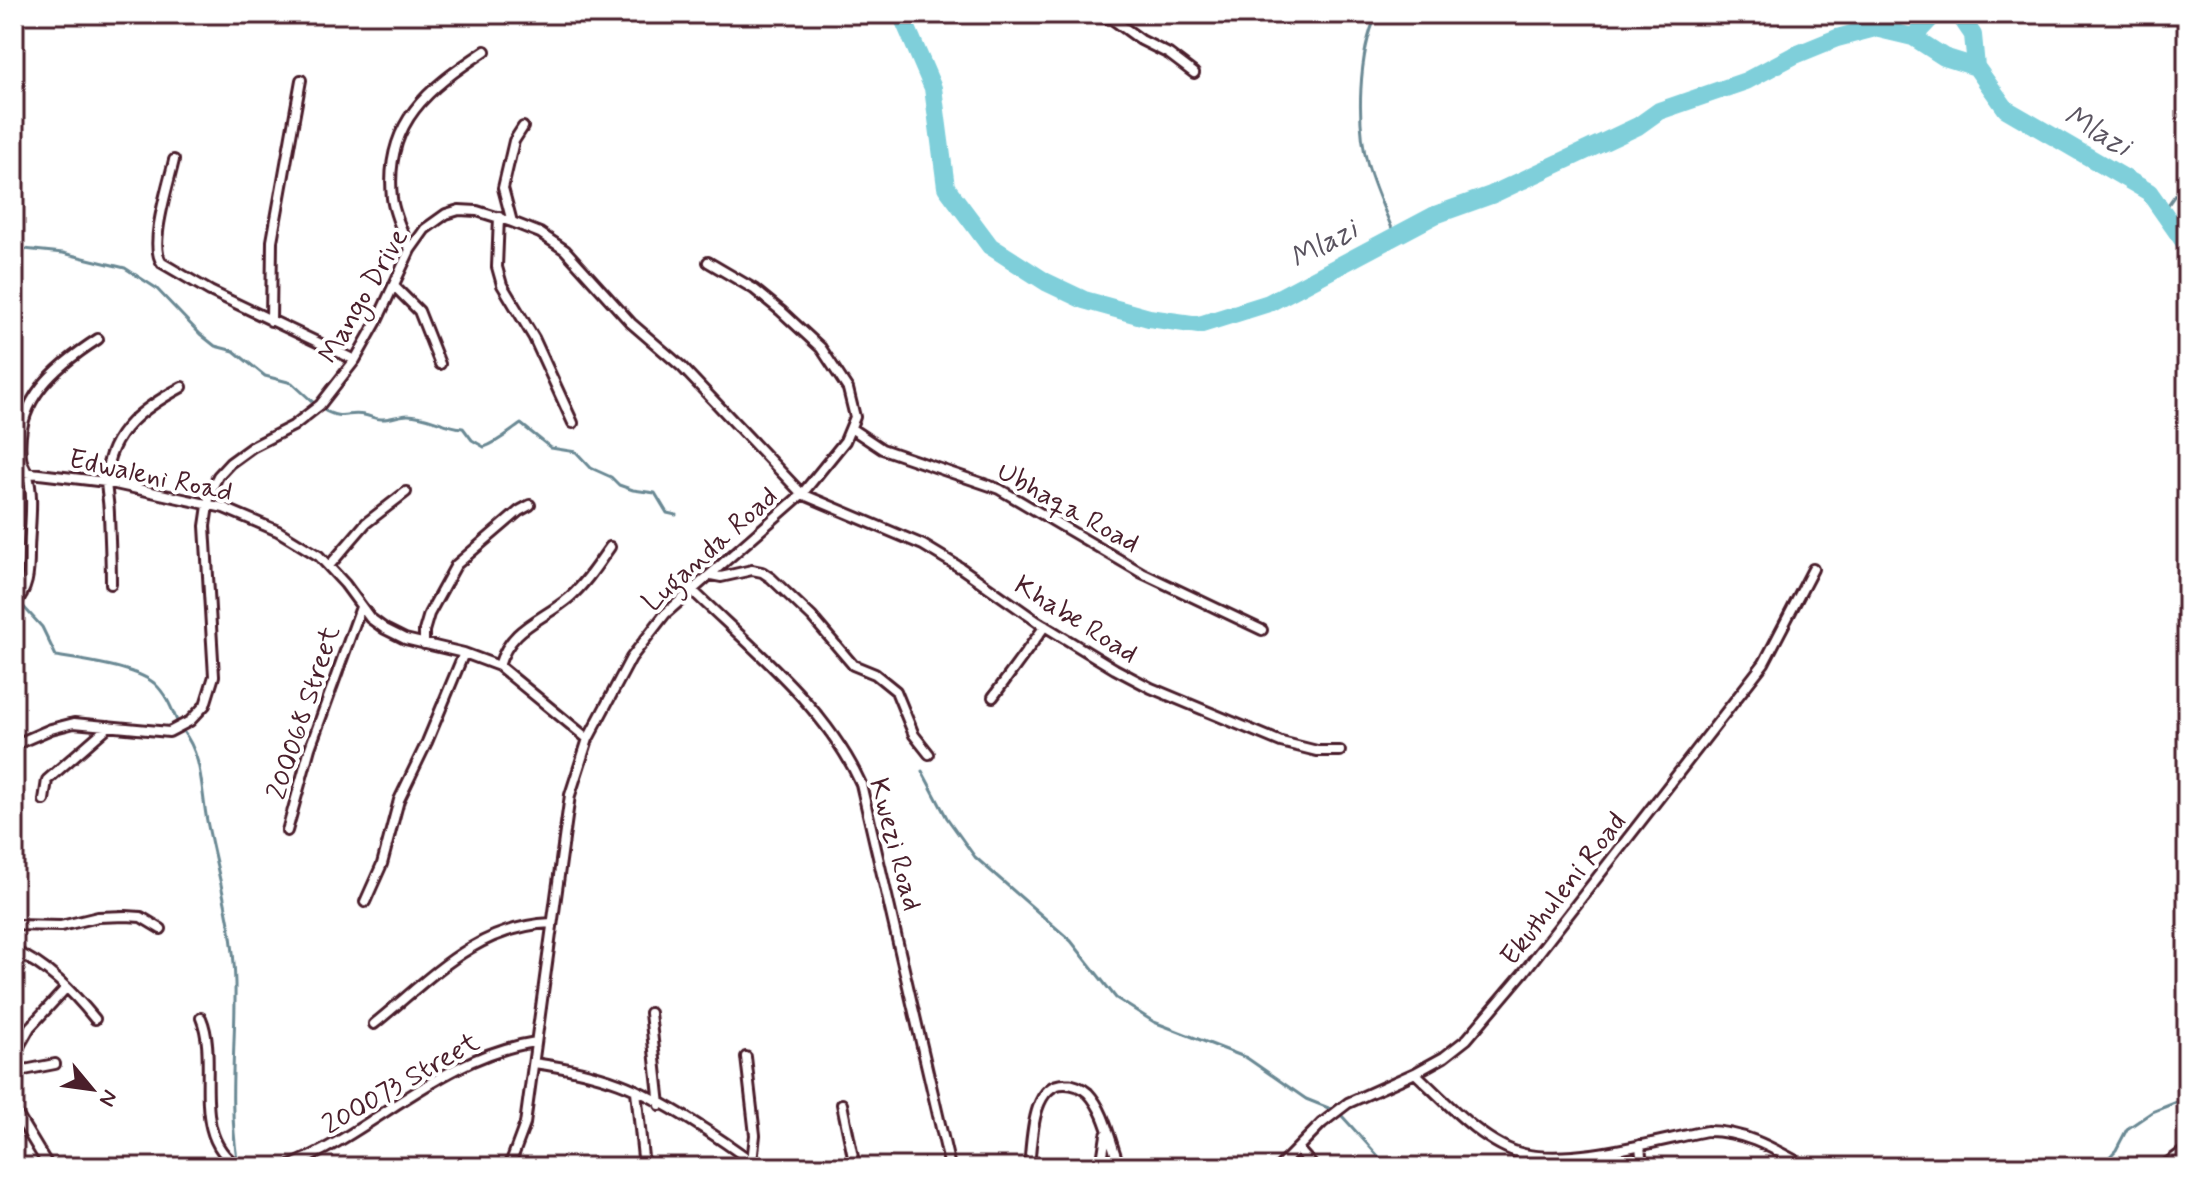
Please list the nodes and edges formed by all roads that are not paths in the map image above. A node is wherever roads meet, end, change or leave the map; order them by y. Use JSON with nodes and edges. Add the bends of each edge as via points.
{"nodes":[{"id":1,"x":1080,"y":14,"type":"edge"},
{"id":2,"x":485,"y":51,"type":"dead end"},
{"id":3,"x":1194,"y":73,"type":"dead end"},
{"id":4,"x":301,"y":80,"type":"dead end"},
{"id":5,"x":523,"y":127,"type":"dead end"},
{"id":6,"x":174,"y":160,"type":"dead end"},
{"id":7,"x":499,"y":217,"type":"junction"},
{"id":8,"x":512,"y":222,"type":"junction"},
{"id":9,"x":410,"y":250,"type":"junction"},
{"id":10,"x":708,"y":262,"type":"dead end"},
{"id":11,"x":394,"y":286,"type":"junction"},
{"id":12,"x":271,"y":321,"type":"junction"},
{"id":13,"x":98,"y":339,"type":"dead end"},
{"id":14,"x":355,"y":360,"type":"junction"},
{"id":15,"x":440,"y":364,"type":"dead end"},
{"id":16,"x":182,"y":387,"type":"dead end"},
{"id":17,"x":573,"y":423,"type":"dead end"},
{"id":18,"x":852,"y":429,"type":"junction"},
{"id":19,"x":14,"y":471,"type":"edge"},
{"id":20,"x":27,"y":472,"type":"junction"},
{"id":21,"x":106,"y":482,"type":"junction"},
{"id":22,"x":406,"y":492,"type":"dead end"},
{"id":23,"x":802,"y":494,"type":"junction"},
{"id":24,"x":206,"y":504,"type":"junction"},
{"id":25,"x":530,"y":505,"type":"dead end"},
{"id":26,"x":610,"y":547,"type":"dead end"},
{"id":27,"x":329,"y":566,"type":"junction"},
{"id":28,"x":1813,"y":569,"type":"dead end"},
{"id":29,"x":711,"y":575,"type":"junction"},
{"id":30,"x":111,"y":584,"type":"dead end"},
{"id":31,"x":692,"y":590,"type":"junction"},
{"id":32,"x":14,"y":605,"type":"edge"},
{"id":33,"x":361,"y":607,"type":"junction"},
{"id":34,"x":1045,"y":626,"type":"junction"},
{"id":35,"x":1262,"y":630,"type":"dead end"},
{"id":36,"x":424,"y":644,"type":"junction"},
{"id":37,"x":464,"y":653,"type":"junction"},
{"id":38,"x":499,"y":666,"type":"junction"},
{"id":39,"x":993,"y":697,"type":"dead end"},
{"id":40,"x":109,"y":726,"type":"junction"},
{"id":41,"x":588,"y":739,"type":"junction"},
{"id":42,"x":14,"y":745,"type":"edge"},
{"id":43,"x":1340,"y":751,"type":"dead end"},
{"id":44,"x":929,"y":754,"type":"dead end"},
{"id":45,"x":44,"y":800,"type":"dead end"},
{"id":46,"x":287,"y":831,"type":"dead end"},
{"id":47,"x":365,"y":902,"type":"dead end"},
{"id":48,"x":552,"y":923,"type":"junction"},
{"id":49,"x":14,"y":925,"type":"edge"},
{"id":50,"x":161,"y":929,"type":"dead end"},
{"id":51,"x":14,"y":951,"type":"edge"},
{"id":52,"x":66,"y":988,"type":"junction"},
{"id":53,"x":650,"y":1013,"type":"dead end"},
{"id":54,"x":201,"y":1018,"type":"dead end"},
{"id":55,"x":95,"y":1019,"type":"dead end"},
{"id":56,"x":374,"y":1024,"type":"dead end"},
{"id":57,"x":536,"y":1042,"type":"junction"},
{"id":58,"x":14,"y":1055,"type":"edge"},
{"id":59,"x":746,"y":1057,"type":"dead end"},
{"id":60,"x":534,"y":1063,"type":"junction"},
{"id":61,"x":55,"y":1064,"type":"dead end"},
{"id":62,"x":14,"y":1072,"type":"edge"},
{"id":63,"x":1415,"y":1073,"type":"junction"},
{"id":64,"x":636,"y":1091,"type":"junction"},
{"id":65,"x":842,"y":1104,"type":"dead end"},
{"id":66,"x":660,"y":1105,"type":"junction"},
{"id":67,"x":14,"y":1109,"type":"edge"},
{"id":68,"x":1107,"y":1130,"type":"junction"},
{"id":69,"x":1640,"y":1145,"type":"junction"},
{"id":70,"x":1298,"y":1149,"type":"junction"},
{"id":71,"x":2187,"y":1149,"type":"edge"},
{"id":72,"x":1522,"y":1154,"type":"junction"},
{"id":73,"x":756,"y":1164,"type":"edge"},
{"id":74,"x":49,"y":1167,"type":"edge"},
{"id":75,"x":240,"y":1167,"type":"edge"},
{"id":76,"x":287,"y":1167,"type":"edge"},
{"id":77,"x":509,"y":1167,"type":"edge"},
{"id":78,"x":644,"y":1167,"type":"edge"},
{"id":79,"x":855,"y":1167,"type":"edge"},
{"id":80,"x":950,"y":1167,"type":"edge"},
{"id":81,"x":1029,"y":1167,"type":"edge"},
{"id":82,"x":1101,"y":1167,"type":"edge"},
{"id":83,"x":1120,"y":1167,"type":"edge"},
{"id":84,"x":1279,"y":1167,"type":"edge"},
{"id":85,"x":1314,"y":1167,"type":"edge"},
{"id":86,"x":1518,"y":1167,"type":"edge"},
{"id":87,"x":1642,"y":1167,"type":"edge"},
{"id":88,"x":1807,"y":1167,"type":"edge"},
{"id":89,"x":2162,"y":1167,"type":"edge"}],
"edges":[{"from":1,"to":3,"type":"street","via":[[1112,19]]},
{"from":2,"to":9,"type":"street","via":[[427,92],[402,131],[392,200]]},
{"from":4,"to":12,"type":"street","via":[[272,241]]},
{"from":5,"to":8,"type":"street","via":[[514,141],[503,188]]},
{"from":6,"to":12,"type":"street","via":[[158,257]]},
{"from":7,"to":8,"type":"street","name":"Mango Drive"},
{"from":7,"to":9,"type":"street","name":"Mango Drive","via":[[477,211],[446,214],[425,229]]},
{"from":7,"to":17,"type":"street","via":[[497,267],[502,285],[534,338]]},
{"from":8,"to":23,"type":"street","name":"Mango Drive","via":[[565,250]]},
{"from":9,"to":11,"type":"street","name":"Mango Drive"},
{"from":10,"to":18,"type":"street","via":[[763,296],[821,348],[848,389],[855,417]]},
{"from":11,"to":14,"type":"street","name":"Mango Drive"},
{"from":11,"to":15,"type":"street","via":[[419,311]]},
{"from":12,"to":14,"type":"street"},
{"from":13,"to":20,"type":"street","via":[[55,369],[30,402],[21,438]]},
{"from":14,"to":24,"type":"street","name":"Mango Drive","via":[[307,416],[230,463]]},
{"from":16,"to":21,"type":"street","via":[[150,404],[120,434]]},
{"from":18,"to":23,"type":"street","name":"Luganda Road"},
{"from":18,"to":35,"type":"street","name":"Ubhaqa Road","via":[[882,449],[999,489],[1142,573]]},
{"from":19,"to":20,"type":"street","name":"Edwaleni Road"},
{"from":20,"to":21,"type":"street","name":"Edwaleni Road"},
{"from":20,"to":32,"type":"street","via":[[29,570],[27,585]]},
{"from":21,"to":24,"type":"street","name":"Edwaleni Road"},
{"from":21,"to":30,"type":"street"},
{"from":22,"to":27,"type":"street","via":[[366,523]]},
{"from":23,"to":29,"type":"street","name":"Luganda Road"},
{"from":23,"to":34,"type":"street","name":"Khabe Road","via":[[923,545]]},
{"from":24,"to":27,"type":"street","name":"Edwaleni Road","via":[[278,531]]},
{"from":24,"to":40,"type":"street","name":"Mango Drive","via":[[214,676],[205,705],[169,732]]},
{"from":25,"to":36,"type":"street","via":[[456,565],[429,614]]},
{"from":26,"to":38,"type":"street","via":[[569,597],[519,631]]},
{"from":27,"to":33,"type":"street","name":"Edwaleni Road"},
{"from":28,"to":63,"type":"street","name":"Ekuthuleni Road","via":[[1764,663],[1550,939],[1467,1039]]},
{"from":29,"to":31,"type":"street","name":"Luganda Road"},
{"from":29,"to":44,"type":"street","via":[[752,570],[771,578],[853,665],[896,691],[914,735]]},
{"from":31,"to":41,"type":"street","name":"Luganda Road","via":[[665,614],[631,658]]},
{"from":31,"to":80,"type":"street","name":"Kwezi Road","via":[[818,716],[861,784]]},
{"from":33,"to":36,"type":"street","name":"Edwaleni Road","via":[[385,629]]},
{"from":33,"to":46,"type":"street","name":"200068 Street","via":[[310,748]]},
{"from":34,"to":39,"type":"street"},
{"from":34,"to":43,"type":"street","name":"Khabe Road","via":[[1115,669],[1194,707],[1302,749]]},
{"from":36,"to":37,"type":"street","name":"Edwaleni Road"},
{"from":37,"to":38,"type":"street","name":"Edwaleni Road"},
{"from":37,"to":47,"type":"street","via":[[399,800],[382,864]]},
{"from":38,"to":41,"type":"street","name":"Edwaleni Road"},
{"from":40,"to":42,"type":"street","name":"Mango Drive","via":[[74,723]]},
{"from":40,"to":45,"type":"street","via":[[47,780]]},
{"from":41,"to":48,"type":"street","name":"Luganda Road","via":[[570,795]]},
{"from":48,"to":56,"type":"street","via":[[524,926],[475,943]]},
{"from":48,"to":57,"type":"street","name":"Luganda Road"},
{"from":49,"to":50,"type":"street","via":[[61,926],[126,916],[141,917]]},
{"from":51,"to":52,"type":"street","via":[[35,961]]},
{"from":52,"to":55,"type":"street"},
{"from":52,"to":58,"type":"street","via":[[30,1027]]},
{"from":53,"to":66,"type":"street"},
{"from":54,"to":75,"type":"street","via":[[213,1135],[226,1158]]},
{"from":57,"to":60,"type":"street","name":"Luganda Road"},
{"from":57,"to":76,"type":"street","name":"200073 Street","via":[[493,1053],[435,1080]]},
{"from":59,"to":73,"type":"street"},
{"from":60,"to":64,"type":"street"},
{"from":60,"to":77,"type":"street","name":"Luganda Road","via":[[525,1124]]},
{"from":61,"to":62,"type":"street"},
{"from":63,"to":70,"type":"street","name":"Ekuthuleni Road","via":[[1348,1103]]},
{"from":63,"to":72,"type":"street","via":[[1465,1120]]},
{"from":64,"to":66,"type":"street"},
{"from":64,"to":78,"type":"street"},
{"from":65,"to":79,"type":"street"},
{"from":66,"to":73,"type":"street"},
{"from":67,"to":74,"type":"street"},
{"from":68,"to":81,"type":"street","via":[[1087,1092],[1058,1085],[1040,1101]]},
{"from":68,"to":82,"type":"street"},
{"from":68,"to":83,"type":"street"},
{"from":69,"to":72,"type":"street","via":[[1568,1157]]},
{"from":69,"to":87,"type":"street"},
{"from":69,"to":88,"type":"street","via":[[1730,1131]]},
{"from":70,"to":84,"type":"street","name":"Ekuthuleni Road"},
{"from":70,"to":85,"type":"street"},
{"from":71,"to":89,"type":"street"},
{"from":72,"to":86,"type":"street"}]}
